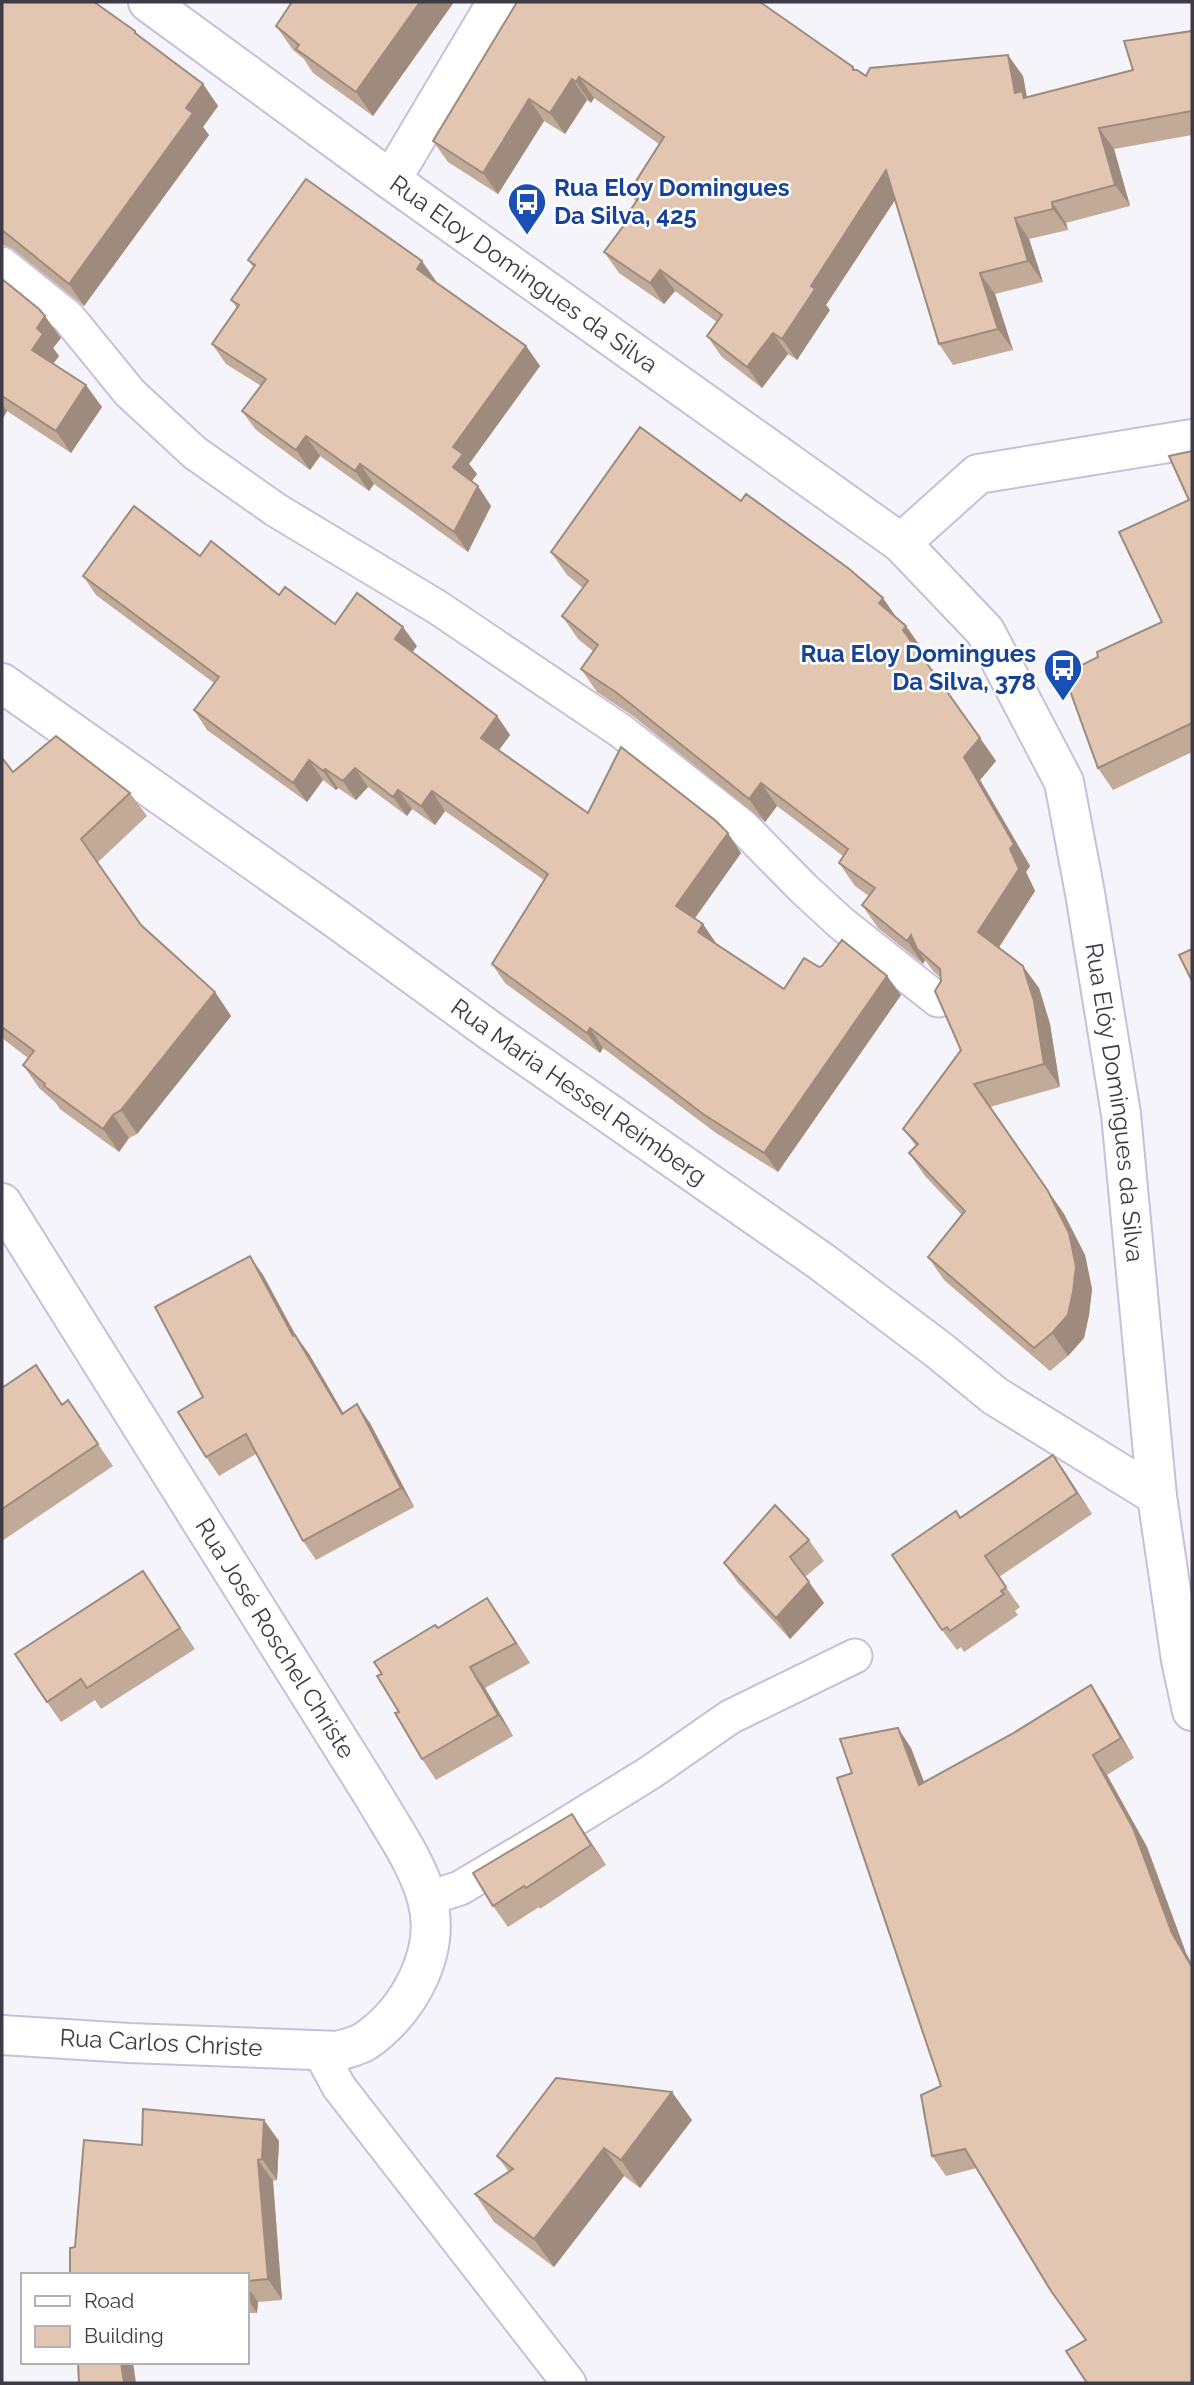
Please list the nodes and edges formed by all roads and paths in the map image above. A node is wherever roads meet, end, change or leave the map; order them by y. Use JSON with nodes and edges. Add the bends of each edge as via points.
{"nodes":[{"id":1,"x":148,"y":2,"type":"edge"},
{"id":2,"x":497,"y":2,"type":"edge"},
{"id":3,"x":391,"y":180,"type":"junction"},
{"id":4,"x":2,"y":264,"type":"edge"},
{"id":5,"x":1192,"y":439,"type":"edge"},
{"id":6,"x":901,"y":543,"type":"junction"},
{"id":7,"x":2,"y":683,"type":"edge"},
{"id":8,"x":938,"y":1000,"type":"edge"},
{"id":9,"x":2,"y":1203,"type":"edge"},
{"id":10,"x":1157,"y":1496,"type":"junction"},
{"id":11,"x":855,"y":1656,"type":"dead end"},
{"id":12,"x":1192,"y":1711,"type":"edge"},
{"id":13,"x":427,"y":1899,"type":"junction"},
{"id":14,"x":2,"y":2035,"type":"edge"},
{"id":15,"x":320,"y":2052,"type":"junction"},
{"id":16,"x":569,"y":2383,"type":"edge"}],
"edges":[{"from":1,"to":3,"type":"street","name":"Rua Eloy Domingues da Silva"},
{"from":2,"to":3,"type":"street"},
{"from":3,"to":6,"type":"street","name":"Rua Eloy Domingues da Silva"},
{"from":4,"to":8,"type":"lane","via":[[68,317],[130,393],[195,453],[276,510],[438,607],[621,732],[742,826],[841,923]]},
{"from":5,"to":6,"type":"street","via":[[978,474]]},
{"from":6,"to":10,"type":"street","name":"Rua Elóy Domingues da Silva","via":[[985,631],[1063,782],[1121,1114]]},
{"from":7,"to":10,"type":"street","name":"Rua Maria Hessel Reimberg","via":[[822,1262],[995,1396]]},
{"from":9,"to":13,"type":"street","name":"Rua José Roschel Christe","via":[[373,1795]]},
{"from":10,"to":12,"type":"street","name":"Rua Elóy Domingues da Silva"},
{"from":11,"to":13,"type":"lane","via":[[730,1717],[541,1840],[460,1888]]},
{"from":13,"to":15,"type":"street","name":"Rua José Roschel Christe","via":[[431,1935],[425,1961],[400,2008],[362,2043]]},
{"from":14,"to":15,"type":"street","name":"Rua Carlos Christe"},
{"from":15,"to":16,"type":"lane","via":[[339,2087]]}]}
